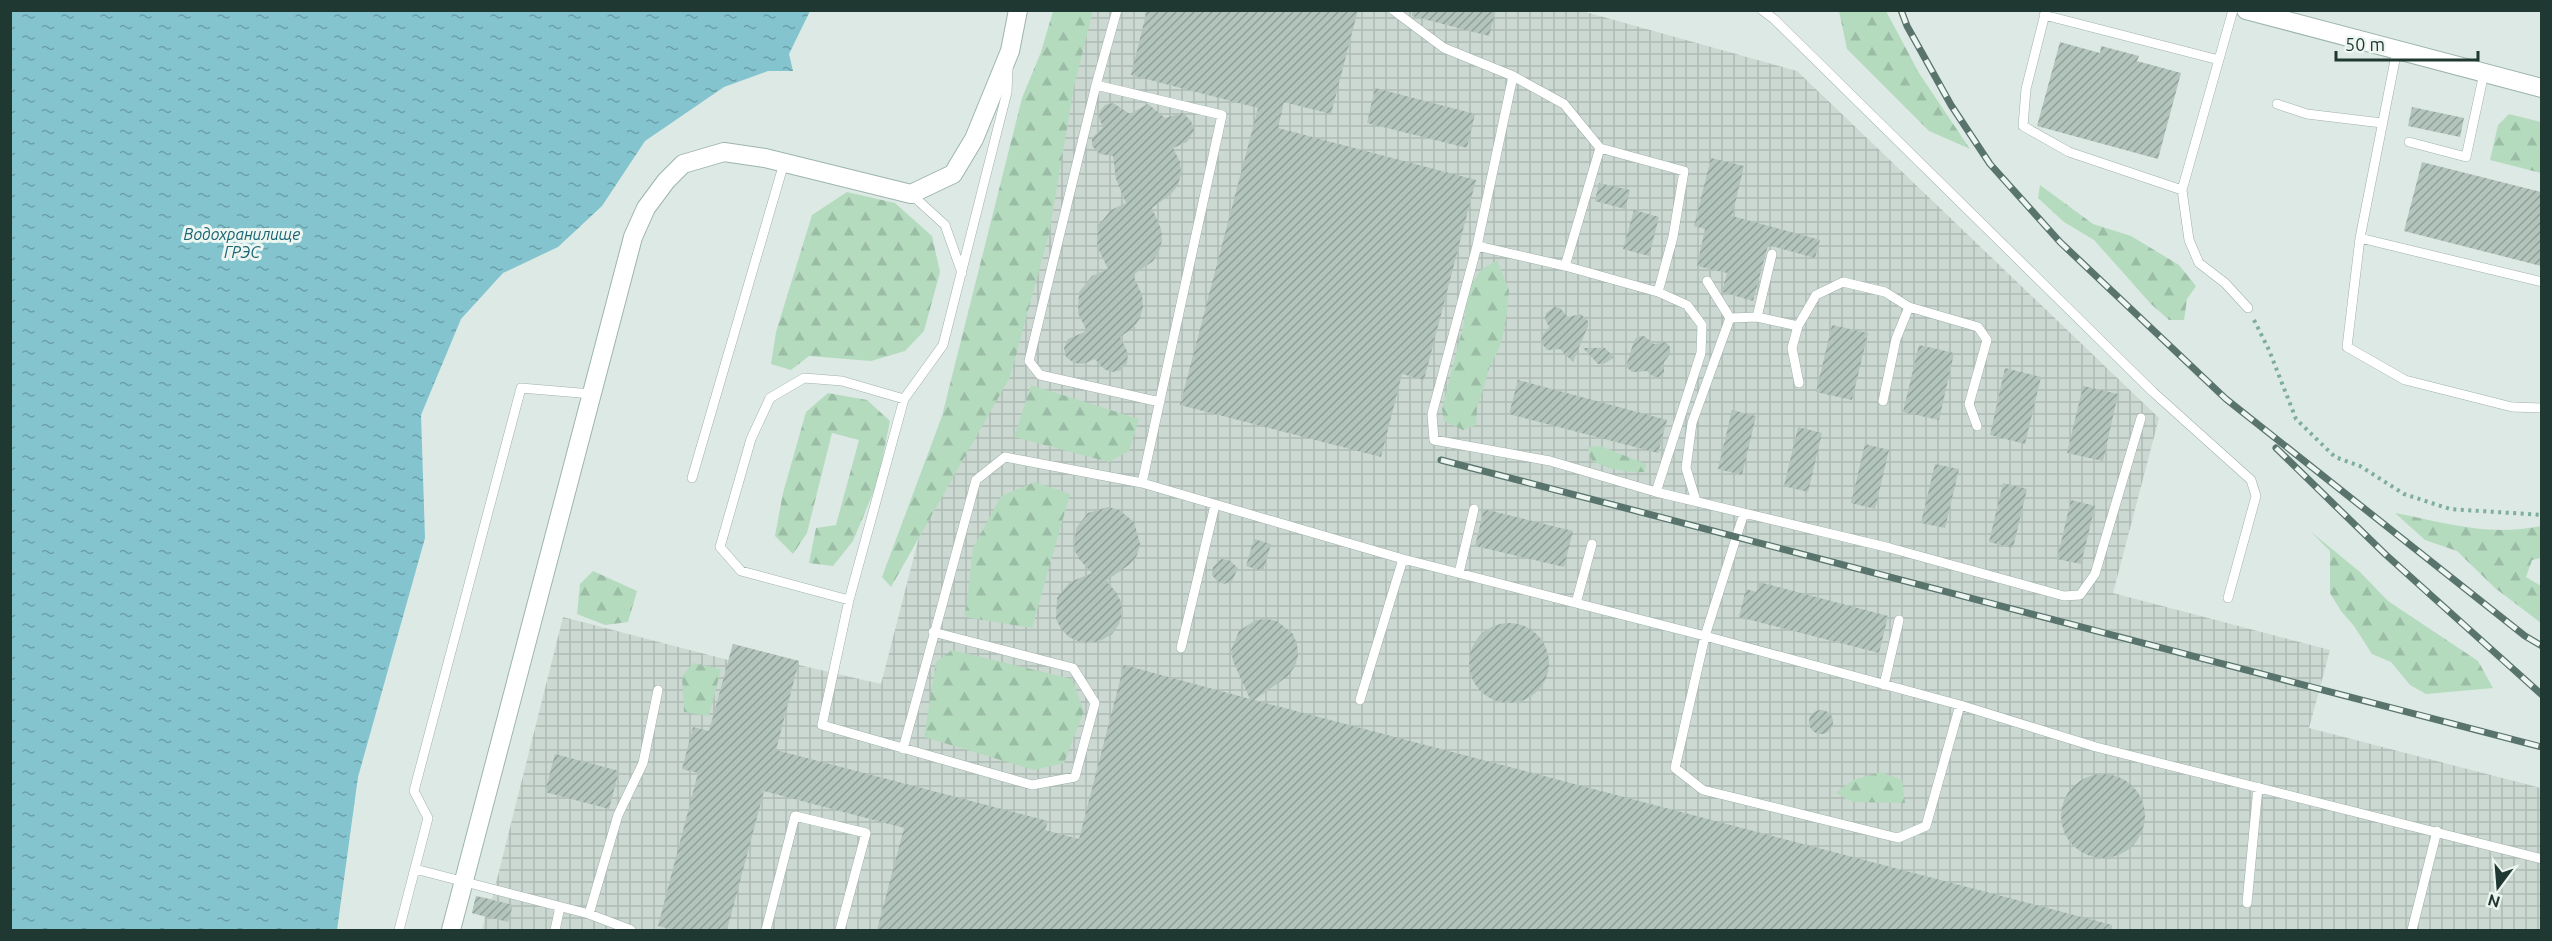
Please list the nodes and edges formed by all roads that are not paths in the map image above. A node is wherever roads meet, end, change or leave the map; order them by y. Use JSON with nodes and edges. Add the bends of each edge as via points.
{"nodes":[{"id":1,"x":1018,"y":10,"type":"edge"},
{"id":2,"x":1118,"y":10,"type":"edge"},
{"id":3,"x":1393,"y":10,"type":"edge"},
{"id":4,"x":1762,"y":10,"type":"edge"},
{"id":5,"x":2233,"y":10,"type":"edge"},
{"id":6,"x":2246,"y":10,"type":"edge"},
{"id":7,"x":2045,"y":13,"type":"edge"},
{"id":8,"x":2397,"y":50,"type":"junction"},
{"id":9,"x":1010,"y":51,"type":"junction"},
{"id":10,"x":2219,"y":60,"type":"junction"},
{"id":11,"x":2484,"y":73,"type":"junction"},
{"id":12,"x":1513,"y":76,"type":"junction"},
{"id":13,"x":1096,"y":85,"type":"junction"},
{"id":14,"x":2541,"y":88,"type":"edge"},
{"id":15,"x":2277,"y":104,"type":"dead end"},
{"id":16,"x":2382,"y":123,"type":"junction"},
{"id":17,"x":2409,"y":142,"type":"dead end"},
{"id":18,"x":1600,"y":148,"type":"junction"},
{"id":19,"x":784,"y":162,"type":"junction"},
{"id":20,"x":2182,"y":190,"type":"junction"},
{"id":21,"x":911,"y":194,"type":"junction"},
{"id":22,"x":2360,"y":238,"type":"junction"},
{"id":23,"x":1477,"y":246,"type":"junction"},
{"id":24,"x":1772,"y":254,"type":"dead end"},
{"id":25,"x":1565,"y":266,"type":"junction"},
{"id":26,"x":962,"y":274,"type":"junction"},
{"id":27,"x":1707,"y":281,"type":"dead end"},
{"id":28,"x":2541,"y":282,"type":"edge"},
{"id":29,"x":1658,"y":292,"type":"junction"},
{"id":30,"x":1909,"y":307,"type":"junction"},
{"id":31,"x":2248,"y":308,"type":"road end"},
{"id":32,"x":1756,"y":317,"type":"junction"},
{"id":33,"x":1730,"y":318,"type":"junction"},
{"id":34,"x":1798,"y":326,"type":"junction"},
{"id":35,"x":1799,"y":383,"type":"dead end"},
{"id":36,"x":592,"y":394,"type":"junction"},
{"id":37,"x":904,"y":399,"type":"junction"},
{"id":38,"x":1883,"y":401,"type":"dead end"},
{"id":39,"x":1160,"y":402,"type":"junction"},
{"id":40,"x":2541,"y":408,"type":"edge"},
{"id":41,"x":2140,"y":418,"type":"dead end"},
{"id":42,"x":1977,"y":426,"type":"dead end"},
{"id":43,"x":692,"y":478,"type":"dead end"},
{"id":44,"x":1142,"y":483,"type":"junction"},
{"id":45,"x":1656,"y":492,"type":"junction"},
{"id":46,"x":1696,"y":501,"type":"junction"},
{"id":47,"x":1215,"y":505,"type":"junction"},
{"id":48,"x":1474,"y":509,"type":"dead end"},
{"id":49,"x":1744,"y":513,"type":"junction"},
{"id":50,"x":1592,"y":544,"type":"dead end"},
{"id":51,"x":1403,"y":559,"type":"junction"},
{"id":52,"x":1459,"y":573,"type":"junction"},
{"id":53,"x":2228,"y":598,"type":"dead end"},
{"id":54,"x":849,"y":600,"type":"junction"},
{"id":55,"x":1576,"y":603,"type":"junction"},
{"id":56,"x":1899,"y":620,"type":"dead end"},
{"id":57,"x":933,"y":632,"type":"junction"},
{"id":58,"x":1705,"y":636,"type":"junction"},
{"id":59,"x":1181,"y":648,"type":"dead end"},
{"id":60,"x":1884,"y":685,"type":"junction"},
{"id":61,"x":658,"y":690,"type":"dead end"},
{"id":62,"x":1360,"y":699,"type":"dead end"},
{"id":63,"x":1960,"y":705,"type":"junction"},
{"id":64,"x":903,"y":749,"type":"junction"},
{"id":65,"x":2258,"y":787,"type":"junction"},
{"id":66,"x":2437,"y":831,"type":"junction"},
{"id":67,"x":2541,"y":859,"type":"edge"},
{"id":68,"x":415,"y":869,"type":"junction"},
{"id":69,"x":463,"y":881,"type":"junction"},
{"id":70,"x":2247,"y":903,"type":"dead end"},
{"id":71,"x":561,"y":907,"type":"junction"},
{"id":72,"x":589,"y":914,"type":"junction"},
{"id":73,"x":399,"y":930,"type":"edge"},
{"id":74,"x":451,"y":930,"type":"edge"},
{"id":75,"x":555,"y":930,"type":"edge"},
{"id":76,"x":632,"y":930,"type":"edge"},
{"id":77,"x":766,"y":930,"type":"edge"},
{"id":78,"x":840,"y":930,"type":"edge"},
{"id":79,"x":2412,"y":930,"type":"edge"}],
"edges":[{"from":1,"to":9,"type":"street"},
{"from":2,"to":13,"type":"lane"},
{"from":3,"to":12,"type":"lane","via":[[1444,48]]},
{"from":4,"to":53,"type":"lane","via":[[2153,392],[2251,480],[2256,496]]},
{"from":5,"to":10,"type":"lane"},
{"from":6,"to":8,"type":"street"},
{"from":7,"to":10,"type":"lane"},
{"from":7,"to":20,"type":"lane","via":[[2026,88],[2022,126],[2069,152]]},
{"from":8,"to":11,"type":"street"},
{"from":8,"to":16,"type":"lane"},
{"from":9,"to":21,"type":"street","via":[[974,139],[953,174]]},
{"from":9,"to":26,"type":"lane","via":[[1007,92]]},
{"from":10,"to":20,"type":"lane"},
{"from":11,"to":14,"type":"street"},
{"from":11,"to":17,"type":"lane","via":[[2466,157]]},
{"from":12,"to":18,"type":"lane","via":[[1564,104]]},
{"from":12,"to":23,"type":"lane"},
{"from":13,"to":39,"type":"lane","via":[[1222,115]]},
{"from":13,"to":39,"type":"lane","via":[[1029,361],[1040,375]]},
{"from":15,"to":16,"type":"lane","via":[[2307,114]]},
{"from":16,"to":22,"type":"lane"},
{"from":18,"to":25,"type":"lane"},
{"from":18,"to":29,"type":"lane","via":[[1684,171],[1673,237]]},
{"from":19,"to":21,"type":"street"},
{"from":19,"to":36,"type":"street","via":[[724,152],[682,164],[666,181],[646,208],[633,237]]},
{"from":19,"to":43,"type":"lane"},
{"from":20,"to":31,"type":"lane","via":[[2189,240],[2199,263]]},
{"from":21,"to":26,"type":"lane","via":[[945,225]]},
{"from":22,"to":28,"type":"lane"},
{"from":22,"to":40,"type":"lane","via":[[2347,347],[2405,380],[2512,407]]},
{"from":23,"to":25,"type":"lane"},
{"from":23,"to":45,"type":"lane","via":[[1432,414],[1434,440],[1550,461]]},
{"from":24,"to":32,"type":"lane"},
{"from":25,"to":29,"type":"lane"},
{"from":26,"to":37,"type":"lane","via":[[943,345]]},
{"from":27,"to":33,"type":"lane"},
{"from":29,"to":45,"type":"lane","via":[[1687,305],[1702,325],[1701,353]]},
{"from":30,"to":34,"type":"lane","via":[[1885,291],[1843,282],[1816,296]]},
{"from":30,"to":38,"type":"lane","via":[[1896,339]]},
{"from":30,"to":42,"type":"lane","via":[[1978,327],[1987,340],[1969,404]]},
{"from":32,"to":33,"type":"lane"},
{"from":32,"to":34,"type":"lane"},
{"from":33,"to":46,"type":"lane","via":[[1692,423],[1686,468]]},
{"from":34,"to":35,"type":"lane","via":[[1792,348]]},
{"from":36,"to":68,"type":"lane","via":[[521,388],[414,790],[428,818]]},
{"from":36,"to":69,"type":"street"},
{"from":37,"to":54,"type":"lane"},
{"from":37,"to":54,"type":"lane","via":[[842,381],[804,378],[770,398],[752,439],[720,547],[741,571]]},
{"from":39,"to":44,"type":"lane"},
{"from":41,"to":49,"type":"lane","via":[[2095,573],[2080,595],[2064,596]]},
{"from":44,"to":47,"type":"lane"},
{"from":44,"to":57,"type":"lane","via":[[1005,457],[976,480]]},
{"from":45,"to":46,"type":"lane"},
{"from":46,"to":49,"type":"lane"},
{"from":47,"to":51,"type":"lane"},
{"from":47,"to":59,"type":"lane"},
{"from":48,"to":52,"type":"lane"},
{"from":49,"to":58,"type":"lane"},
{"from":50,"to":55,"type":"lane"},
{"from":51,"to":52,"type":"lane"},
{"from":51,"to":62,"type":"lane"},
{"from":52,"to":55,"type":"lane"},
{"from":54,"to":64,"type":"lane","via":[[822,725]]},
{"from":55,"to":58,"type":"lane"},
{"from":56,"to":60,"type":"lane"},
{"from":57,"to":64,"type":"lane"},
{"from":57,"to":64,"type":"lane","via":[[1073,668],[1095,703],[1075,777],[1032,786]]},
{"from":58,"to":60,"type":"lane"},
{"from":58,"to":63,"type":"lane","via":[[1675,768],[1703,790],[1898,838],[1926,826]]},
{"from":60,"to":63,"type":"lane"},
{"from":61,"to":72,"type":"lane","via":[[643,764],[618,815]]},
{"from":63,"to":65,"type":"lane","via":[[2096,747]]},
{"from":65,"to":66,"type":"lane"},
{"from":65,"to":70,"type":"lane"},
{"from":66,"to":67,"type":"lane"},
{"from":66,"to":79,"type":"lane"},
{"from":68,"to":69,"type":"lane"},
{"from":68,"to":73,"type":"lane"},
{"from":69,"to":71,"type":"lane"},
{"from":69,"to":74,"type":"street"},
{"from":71,"to":72,"type":"lane"},
{"from":71,"to":75,"type":"lane"},
{"from":72,"to":76,"type":"lane"},
{"from":77,"to":78,"type":"lane","via":[[795,816],[866,833]]}]}
